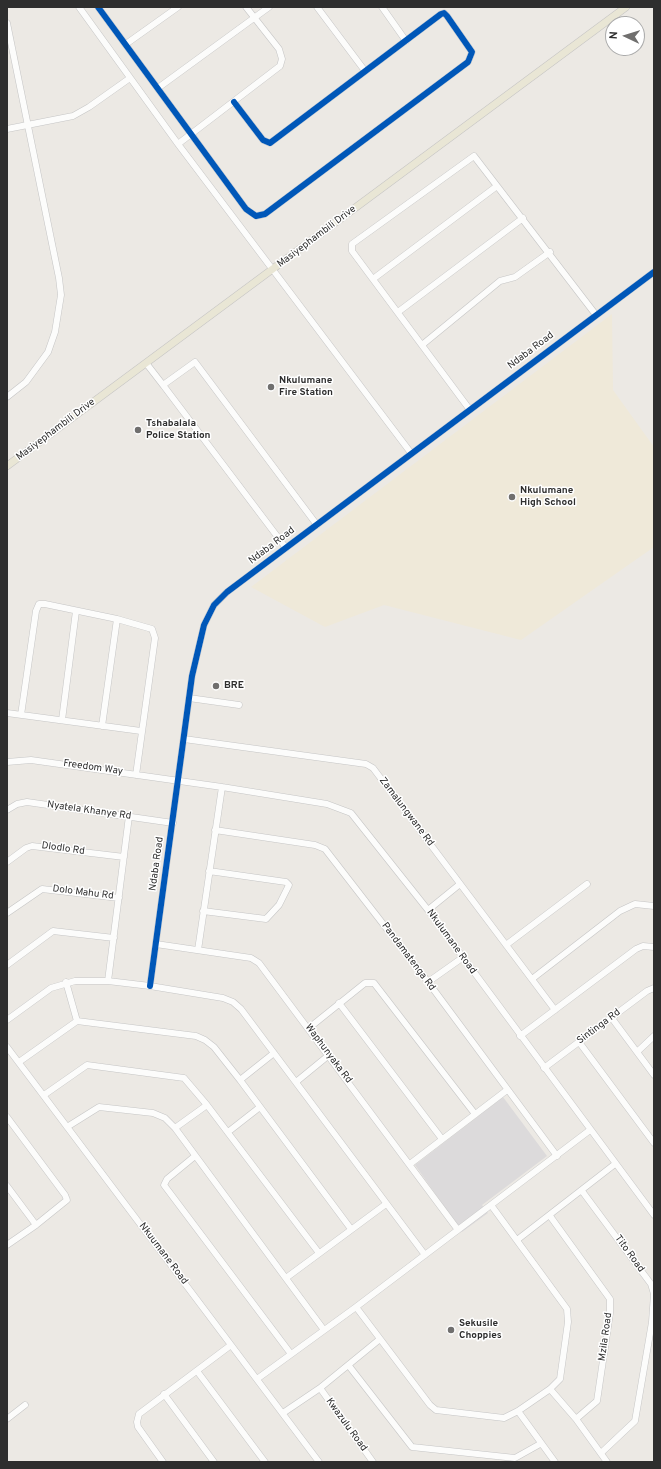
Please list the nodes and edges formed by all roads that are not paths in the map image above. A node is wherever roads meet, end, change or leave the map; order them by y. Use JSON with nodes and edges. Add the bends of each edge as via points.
{"nodes":[{"id":1,"x":79,"y":7,"type":"edge"},
{"id":2,"x":98,"y":7,"type":"edge"},
{"id":3,"x":178,"y":7,"type":"edge"},
{"id":4,"x":246,"y":7,"type":"edge"},
{"id":5,"x":269,"y":7,"type":"edge"},
{"id":6,"x":317,"y":7,"type":"edge"},
{"id":7,"x":382,"y":7,"type":"edge"},
{"id":8,"x":626,"y":7,"type":"edge"},
{"id":9,"x":254,"y":18,"type":"junction"},
{"id":10,"x":7,"y":23,"type":"edge"},
{"id":11,"x":406,"y":41,"type":"junction"},
{"id":12,"x":126,"y":44,"type":"junction"},
{"id":13,"x":365,"y":71,"type":"junction"},
{"id":14,"x":130,"y":78,"type":"junction"},
{"id":15,"x":158,"y":88,"type":"junction"},
{"id":16,"x":234,"y":102,"type":"junction"},
{"id":17,"x":28,"y":124,"type":"junction"},
{"id":18,"x":7,"y":129,"type":"edge"},
{"id":19,"x":191,"y":134,"type":"junction"},
{"id":20,"x":178,"y":144,"type":"junction"},
{"id":21,"x":497,"y":186,"type":"junction"},
{"id":22,"x":523,"y":218,"type":"junction"},
{"id":23,"x":550,"y":252,"type":"junction"},
{"id":24,"x":273,"y":269,"type":"junction"},
{"id":25,"x":654,"y":272,"type":"edge"},
{"id":26,"x":373,"y":279,"type":"junction"},
{"id":27,"x":398,"y":312,"type":"junction"},
{"id":28,"x":596,"y":315,"type":"junction"},
{"id":29,"x":422,"y":345,"type":"junction"},
{"id":30,"x":146,"y":362,"type":"junction"},
{"id":31,"x":162,"y":385,"type":"junction"},
{"id":32,"x":7,"y":397,"type":"edge"},
{"id":33,"x":470,"y":410,"type":"junction"},
{"id":34,"x":411,"y":453,"type":"junction"},
{"id":35,"x":7,"y":466,"type":"edge"},
{"id":36,"x":317,"y":524,"type":"junction"},
{"id":37,"x":286,"y":548,"type":"junction"},
{"id":38,"x":76,"y":611,"type":"junction"},
{"id":39,"x":117,"y":619,"type":"junction"},
{"id":40,"x":189,"y":698,"type":"junction"},
{"id":41,"x":239,"y":705,"type":"dead end"},
{"id":42,"x":7,"y":714,"type":"edge"},
{"id":43,"x":21,"y":715,"type":"junction"},
{"id":44,"x":62,"y":720,"type":"junction"},
{"id":45,"x":102,"y":726,"type":"junction"},
{"id":46,"x":141,"y":731,"type":"junction"},
{"id":47,"x":184,"y":739,"type":"junction"},
{"id":48,"x":7,"y":762,"type":"edge"},
{"id":49,"x":136,"y":774,"type":"junction"},
{"id":50,"x":178,"y":781,"type":"junction"},
{"id":51,"x":222,"y":787,"type":"junction"},
{"id":52,"x":7,"y":810,"type":"edge"},
{"id":53,"x":129,"y":816,"type":"junction"},
{"id":54,"x":172,"y":823,"type":"junction"},
{"id":55,"x":215,"y":830,"type":"junction"},
{"id":56,"x":124,"y":857,"type":"junction"},
{"id":57,"x":7,"y":862,"type":"edge"},
{"id":58,"x":209,"y":871,"type":"junction"},
{"id":59,"x":460,"y":884,"type":"junction"},
{"id":60,"x":587,"y":884,"type":"dead end"},
{"id":61,"x":119,"y":898,"type":"junction"},
{"id":62,"x":654,"y":906,"type":"edge"},
{"id":63,"x":428,"y":910,"type":"junction"},
{"id":64,"x":203,"y":911,"type":"junction"},
{"id":65,"x":7,"y":913,"type":"edge"},
{"id":66,"x":114,"y":938,"type":"junction"},
{"id":67,"x":156,"y":944,"type":"junction"},
{"id":68,"x":506,"y":945,"type":"junction"},
{"id":69,"x":654,"y":947,"type":"edge"},
{"id":70,"x":198,"y":950,"type":"junction"},
{"id":71,"x":462,"y":958,"type":"junction"},
{"id":72,"x":7,"y":965,"type":"edge"},
{"id":73,"x":532,"y":978,"type":"junction"},
{"id":74,"x":108,"y":981,"type":"junction"},
{"id":75,"x":66,"y":982,"type":"junction"},
{"id":76,"x":428,"y":982,"type":"junction"},
{"id":77,"x":150,"y":986,"type":"junction"},
{"id":78,"x":654,"y":988,"type":"edge"},
{"id":79,"x":339,"y":1004,"type":"junction"},
{"id":80,"x":555,"y":1010,"type":"junction"},
{"id":81,"x":611,"y":1017,"type":"junction"},
{"id":82,"x":7,"y":1020,"type":"edge"},
{"id":83,"x":77,"y":1021,"type":"junction"},
{"id":84,"x":309,"y":1028,"type":"junction"},
{"id":85,"x":520,"y":1036,"type":"junction"},
{"id":86,"x":654,"y":1036,"type":"edge"},
{"id":87,"x":579,"y":1042,"type":"junction"},
{"id":88,"x":7,"y":1047,"type":"edge"},
{"id":89,"x":637,"y":1052,"type":"junction"},
{"id":90,"x":274,"y":1053,"type":"junction"},
{"id":91,"x":329,"y":1055,"type":"junction"},
{"id":92,"x":19,"y":1062,"type":"junction"},
{"id":93,"x":544,"y":1068,"type":"junction"},
{"id":94,"x":654,"y":1075,"type":"edge"},
{"id":95,"x":240,"y":1080,"type":"junction"},
{"id":96,"x":296,"y":1082,"type":"junction"},
{"id":97,"x":507,"y":1090,"type":"junction"},
{"id":98,"x":44,"y":1095,"type":"junction"},
{"id":99,"x":207,"y":1105,"type":"junction"},
{"id":100,"x":260,"y":1107,"type":"junction"},
{"id":101,"x":475,"y":1114,"type":"junction"},
{"id":102,"x":7,"y":1117,"type":"edge"},
{"id":103,"x":67,"y":1127,"type":"junction"},
{"id":104,"x":175,"y":1128,"type":"junction"},
{"id":105,"x":590,"y":1130,"type":"junction"},
{"id":106,"x":228,"y":1132,"type":"junction"},
{"id":107,"x":442,"y":1139,"type":"junction"},
{"id":108,"x":654,"y":1143,"type":"edge"},
{"id":109,"x":195,"y":1156,"type":"junction"},
{"id":110,"x":557,"y":1156,"type":"junction"},
{"id":111,"x":410,"y":1164,"type":"junction"},
{"id":112,"x":615,"y":1164,"type":"junction"},
{"id":113,"x":7,"y":1186,"type":"edge"},
{"id":114,"x":582,"y":1191,"type":"junction"},
{"id":115,"x":386,"y":1204,"type":"junction"},
{"id":116,"x":491,"y":1206,"type":"junction"},
{"id":117,"x":654,"y":1215,"type":"edge"},
{"id":118,"x":550,"y":1216,"type":"junction"},
{"id":119,"x":36,"y":1225,"type":"junction"},
{"id":120,"x":351,"y":1229,"type":"junction"},
{"id":121,"x":458,"y":1230,"type":"junction"},
{"id":122,"x":517,"y":1240,"type":"junction"},
{"id":123,"x":7,"y":1245,"type":"edge"},
{"id":124,"x":319,"y":1253,"type":"junction"},
{"id":125,"x":425,"y":1255,"type":"junction"},
{"id":126,"x":286,"y":1278,"type":"junction"},
{"id":127,"x":356,"y":1307,"type":"junction"},
{"id":128,"x":653,"y":1322,"type":"edge"},
{"id":129,"x":324,"y":1330,"type":"junction"},
{"id":130,"x":380,"y":1339,"type":"junction"},
{"id":131,"x":232,"y":1345,"type":"junction"},
{"id":132,"x":291,"y":1354,"type":"junction"},
{"id":133,"x":348,"y":1366,"type":"junction"},
{"id":134,"x":197,"y":1371,"type":"junction"},
{"id":135,"x":257,"y":1379,"type":"junction"},
{"id":136,"x":320,"y":1388,"type":"junction"},
{"id":137,"x":550,"y":1389,"type":"junction"},
{"id":138,"x":164,"y":1394,"type":"junction"},
{"id":139,"x":25,"y":1405,"type":"dead end"},
{"id":140,"x":518,"y":1410,"type":"junction"},
{"id":141,"x":283,"y":1413,"type":"junction"},
{"id":142,"x":7,"y":1419,"type":"edge"},
{"id":143,"x":576,"y":1419,"type":"junction"},
{"id":144,"x":540,"y":1444,"type":"junction"},
{"id":145,"x":601,"y":1453,"type":"junction"},
{"id":146,"x":163,"y":1462,"type":"edge"},
{"id":147,"x":214,"y":1462,"type":"edge"},
{"id":148,"x":265,"y":1462,"type":"edge"},
{"id":149,"x":318,"y":1462,"type":"edge"},
{"id":150,"x":373,"y":1462,"type":"edge"},
{"id":151,"x":555,"y":1462,"type":"edge"},
{"id":152,"x":608,"y":1462,"type":"edge"}],
"edges":[{"from":1,"to":14,"type":"street"},
{"from":2,"to":12,"type":"street"},
{"from":3,"to":12,"type":"street"},
{"from":4,"to":9,"type":"street"},
{"from":5,"to":9,"type":"street"},
{"from":6,"to":13,"type":"street"},
{"from":7,"to":11,"type":"street"},
{"from":8,"to":24,"type":"main road","name":"Masiyephambili Drive"},
{"from":9,"to":15,"type":"street"},
{"from":9,"to":16,"type":"street","via":[[279,49],[282,63],[278,70]]},
{"from":10,"to":17,"type":"street"},
{"from":11,"to":13,"type":"street"},
{"from":11,"to":19,"type":"street","via":[[444,13],[472,55],[468,62],[261,216],[252,215],[246,209]]},
{"from":12,"to":15,"type":"street"},
{"from":13,"to":16,"type":"street","via":[[270,143],[263,140]]},
{"from":14,"to":17,"type":"street","via":[[73,116]]},
{"from":14,"to":20,"type":"street"},
{"from":15,"to":19,"type":"street"},
{"from":16,"to":19,"type":"street"},
{"from":17,"to":18,"type":"street"},
{"from":17,"to":32,"type":"street","via":[[59,278],[60,300],[55,332],[48,352],[26,382]]},
{"from":19,"to":20,"type":"street"},
{"from":20,"to":24,"type":"street"},
{"from":21,"to":22,"type":"street"},
{"from":21,"to":26,"type":"street"},
{"from":21,"to":26,"type":"street","via":[[474,156],[352,244],[352,251]]},
{"from":22,"to":23,"type":"street"},
{"from":22,"to":27,"type":"street"},
{"from":23,"to":28,"type":"street"},
{"from":23,"to":29,"type":"street","via":[[515,277],[500,281]]},
{"from":24,"to":30,"type":"main road","name":"Masiyephambili Drive"},
{"from":24,"to":34,"type":"street"},
{"from":25,"to":28,"type":"street","name":"Ndaba Road"},
{"from":26,"to":27,"type":"street"},
{"from":27,"to":29,"type":"street"},
{"from":28,"to":33,"type":"street","name":"Ndaba Road"},
{"from":29,"to":33,"type":"street"},
{"from":30,"to":31,"type":"street"},
{"from":30,"to":35,"type":"main road","name":"Masiyephambili Drive"},
{"from":31,"to":36,"type":"street","via":[[195,362]]},
{"from":31,"to":37,"type":"street"},
{"from":33,"to":34,"type":"street","name":"Ndaba Road"},
{"from":34,"to":36,"type":"street","name":"Ndaba Road"},
{"from":36,"to":37,"type":"street","name":"Ndaba Road"},
{"from":37,"to":40,"type":"street","name":"Ndaba Road","via":[[227,592],[211,609],[199,639]]},
{"from":38,"to":39,"type":"street"},
{"from":38,"to":43,"type":"street","via":[[41,603],[37,606]]},
{"from":38,"to":44,"type":"street"},
{"from":39,"to":45,"type":"street"},
{"from":39,"to":46,"type":"street","via":[[149,628],[155,634]]},
{"from":40,"to":41,"type":"street"},
{"from":40,"to":47,"type":"street","name":"Ndaba Road"},
{"from":42,"to":43,"type":"street"},
{"from":43,"to":44,"type":"street"},
{"from":44,"to":45,"type":"street"},
{"from":45,"to":46,"type":"street"},
{"from":46,"to":49,"type":"street"},
{"from":47,"to":50,"type":"street","name":"Ndaba Road"},
{"from":47,"to":59,"type":"street","name":"Zamalungwane Rd","via":[[370,765]]},
{"from":48,"to":49,"type":"street","name":"Freedom Way","via":[[31,760]]},
{"from":49,"to":50,"type":"street","name":"Freedom Way"},
{"from":50,"to":51,"type":"street","name":"Nkulumane Road"},
{"from":50,"to":54,"type":"street","name":"Ndaba Road"},
{"from":51,"to":55,"type":"street"},
{"from":51,"to":63,"type":"street","name":"Nkulumane Road","via":[[344,809],[357,819]]},
{"from":52,"to":53,"type":"street","name":"Nyatela Khanye Rd","via":[[27,802]]},
{"from":53,"to":54,"type":"street","name":"Nyatela Khanye Rd"},
{"from":53,"to":56,"type":"street"},
{"from":54,"to":67,"type":"street","name":"Ndaba Road"},
{"from":55,"to":58,"type":"street"},
{"from":55,"to":76,"type":"street","name":"Pandamatenga Rd","via":[[315,845],[324,849]]},
{"from":56,"to":57,"type":"street","name":"Dlodlo Rd","via":[[32,846]]},
{"from":56,"to":61,"type":"street"},
{"from":58,"to":64,"type":"street"},
{"from":58,"to":64,"type":"street","via":[[286,882],[288,885],[279,905],[266,919]]},
{"from":59,"to":63,"type":"street"},
{"from":59,"to":68,"type":"street","name":"Zamalungwane Rd"},
{"from":60,"to":68,"type":"street"},
{"from":61,"to":65,"type":"street","name":"Dolo Mahu Rd","via":[[42,888]]},
{"from":61,"to":66,"type":"street"},
{"from":62,"to":73,"type":"street","via":[[639,903],[628,906]]},
{"from":63,"to":71,"type":"street","name":"Nkulumane Road"},
{"from":64,"to":70,"type":"street"},
{"from":66,"to":72,"type":"street","via":[[53,931]]},
{"from":66,"to":74,"type":"street"},
{"from":67,"to":70,"type":"street","name":"Waphunyaka Rd"},
{"from":67,"to":77,"type":"street","name":"Ndaba Road"},
{"from":68,"to":73,"type":"street","name":"Zamalungwane Rd"},
{"from":69,"to":80,"type":"street","via":[[640,947]]},
{"from":70,"to":84,"type":"street","name":"Waphunyaka Rd","via":[[257,961]]},
{"from":71,"to":76,"type":"street"},
{"from":71,"to":85,"type":"street","name":"Nkulumane Road"},
{"from":73,"to":80,"type":"street","name":"Zamalungwane Rd"},
{"from":74,"to":75,"type":"street"},
{"from":74,"to":77,"type":"street"},
{"from":75,"to":82,"type":"street","via":[[45,991]]},
{"from":75,"to":83,"type":"street"},
{"from":76,"to":97,"type":"street","name":"Pandamatenga Rd"},
{"from":77,"to":90,"type":"street","via":[[223,998],[233,1002]]},
{"from":78,"to":81,"type":"street","name":"Sintinga Rd"},
{"from":79,"to":84,"type":"street"},
{"from":79,"to":101,"type":"street","via":[[365,983],[377,985]]},
{"from":79,"to":107,"type":"street"},
{"from":80,"to":85,"type":"street"},
{"from":81,"to":87,"type":"street","name":"Sintinga Rd"},
{"from":81,"to":89,"type":"street"},
{"from":83,"to":92,"type":"street"},
{"from":83,"to":95,"type":"street","via":[[200,1037],[214,1047]]},
{"from":84,"to":91,"type":"street","name":"Waphunyaka Rd"},
{"from":85,"to":93,"type":"street","name":"Nkulumane Road"},
{"from":86,"to":89,"type":"street"},
{"from":87,"to":93,"type":"street","name":"Sintinga Rd"},
{"from":87,"to":108,"type":"street"},
{"from":88,"to":92,"type":"street","name":"Nkuumane Road"},
{"from":89,"to":94,"type":"street"},
{"from":90,"to":95,"type":"street"},
{"from":90,"to":96,"type":"street"},
{"from":91,"to":96,"type":"street"},
{"from":91,"to":111,"type":"street","name":"Waphunyaka Rd"},
{"from":92,"to":98,"type":"street","name":"Nkuumane Road"},
{"from":93,"to":105,"type":"street","name":"Nkulumane Road"},
{"from":95,"to":100,"type":"street"},
{"from":96,"to":115,"type":"street"},
{"from":97,"to":101,"type":"street"},
{"from":97,"to":110,"type":"street","name":"Pandamatenga Rd"},
{"from":98,"to":99,"type":"street","via":[[83,1066],[90,1065],[184,1078]]},
{"from":98,"to":103,"type":"street","name":"Nkuumane Road"},
{"from":99,"to":104,"type":"street"},
{"from":99,"to":106,"type":"street"},
{"from":100,"to":106,"type":"street"},
{"from":100,"to":120,"type":"street"},
{"from":101,"to":107,"type":"street"},
{"from":102,"to":119,"type":"street","via":[[66,1197],[65,1202]]},
{"from":103,"to":104,"type":"street","via":[[96,1108],[102,1107],[157,1114]]},
{"from":103,"to":131,"type":"street","name":"Nkuumane Road"},
{"from":104,"to":109,"type":"street"},
{"from":105,"to":110,"type":"street"},
{"from":105,"to":112,"type":"street","name":"Nkulumane Road"},
{"from":106,"to":124,"type":"street"},
{"from":107,"to":111,"type":"street"},
{"from":109,"to":126,"type":"street"},
{"from":109,"to":132,"type":"street","via":[[167,1179],[164,1185]]},
{"from":110,"to":116,"type":"street"},
{"from":111,"to":121,"type":"street","name":"Waphunyaka Rd"},
{"from":112,"to":114,"type":"street"},
{"from":112,"to":117,"type":"street","name":"Nkulumane Road"},
{"from":113,"to":119,"type":"street"},
{"from":114,"to":118,"type":"street"},
{"from":114,"to":128,"type":"street","name":"Tito Road","via":[[651,1284],[654,1294]]},
{"from":115,"to":120,"type":"street"},
{"from":115,"to":125,"type":"street"},
{"from":116,"to":121,"type":"street"},
{"from":116,"to":122,"type":"street"},
{"from":118,"to":122,"type":"street"},
{"from":118,"to":143,"type":"street","name":"Mzila Road","via":[[610,1299],[597,1401]]},
{"from":119,"to":123,"type":"street"},
{"from":120,"to":124,"type":"street"},
{"from":121,"to":125,"type":"street"},
{"from":122,"to":137,"type":"street","via":[[567,1310],[568,1322],[560,1378]]},
{"from":124,"to":126,"type":"street"},
{"from":125,"to":127,"type":"street"},
{"from":126,"to":129,"type":"street"},
{"from":127,"to":129,"type":"street"},
{"from":127,"to":130,"type":"street"},
{"from":128,"to":145,"type":"street","name":"Tito Road","via":[[636,1421]]},
{"from":129,"to":132,"type":"street"},
{"from":130,"to":133,"type":"street"},
{"from":130,"to":140,"type":"street","via":[[436,1410],[500,1418]]},
{"from":131,"to":134,"type":"street"},
{"from":131,"to":135,"type":"street","name":"Nkuumane Road"},
{"from":132,"to":135,"type":"street"},
{"from":133,"to":136,"type":"street"},
{"from":133,"to":144,"type":"street","via":[[412,1447],[515,1458]]},
{"from":134,"to":138,"type":"street"},
{"from":134,"to":148,"type":"street"},
{"from":135,"to":141,"type":"street","name":"Nkuumane Road"},
{"from":136,"to":141,"type":"street"},
{"from":136,"to":150,"type":"street","name":"Kwazulu Road"},
{"from":137,"to":140,"type":"street"},
{"from":137,"to":143,"type":"street"},
{"from":138,"to":146,"type":"street","via":[[139,1414],[136,1422]]},
{"from":138,"to":147,"type":"street"},
{"from":139,"to":142,"type":"street"},
{"from":140,"to":144,"type":"street"},
{"from":141,"to":149,"type":"street","name":"Nkuumane Road"},
{"from":143,"to":145,"type":"street"},
{"from":144,"to":151,"type":"street"},
{"from":145,"to":152,"type":"street"}]}
